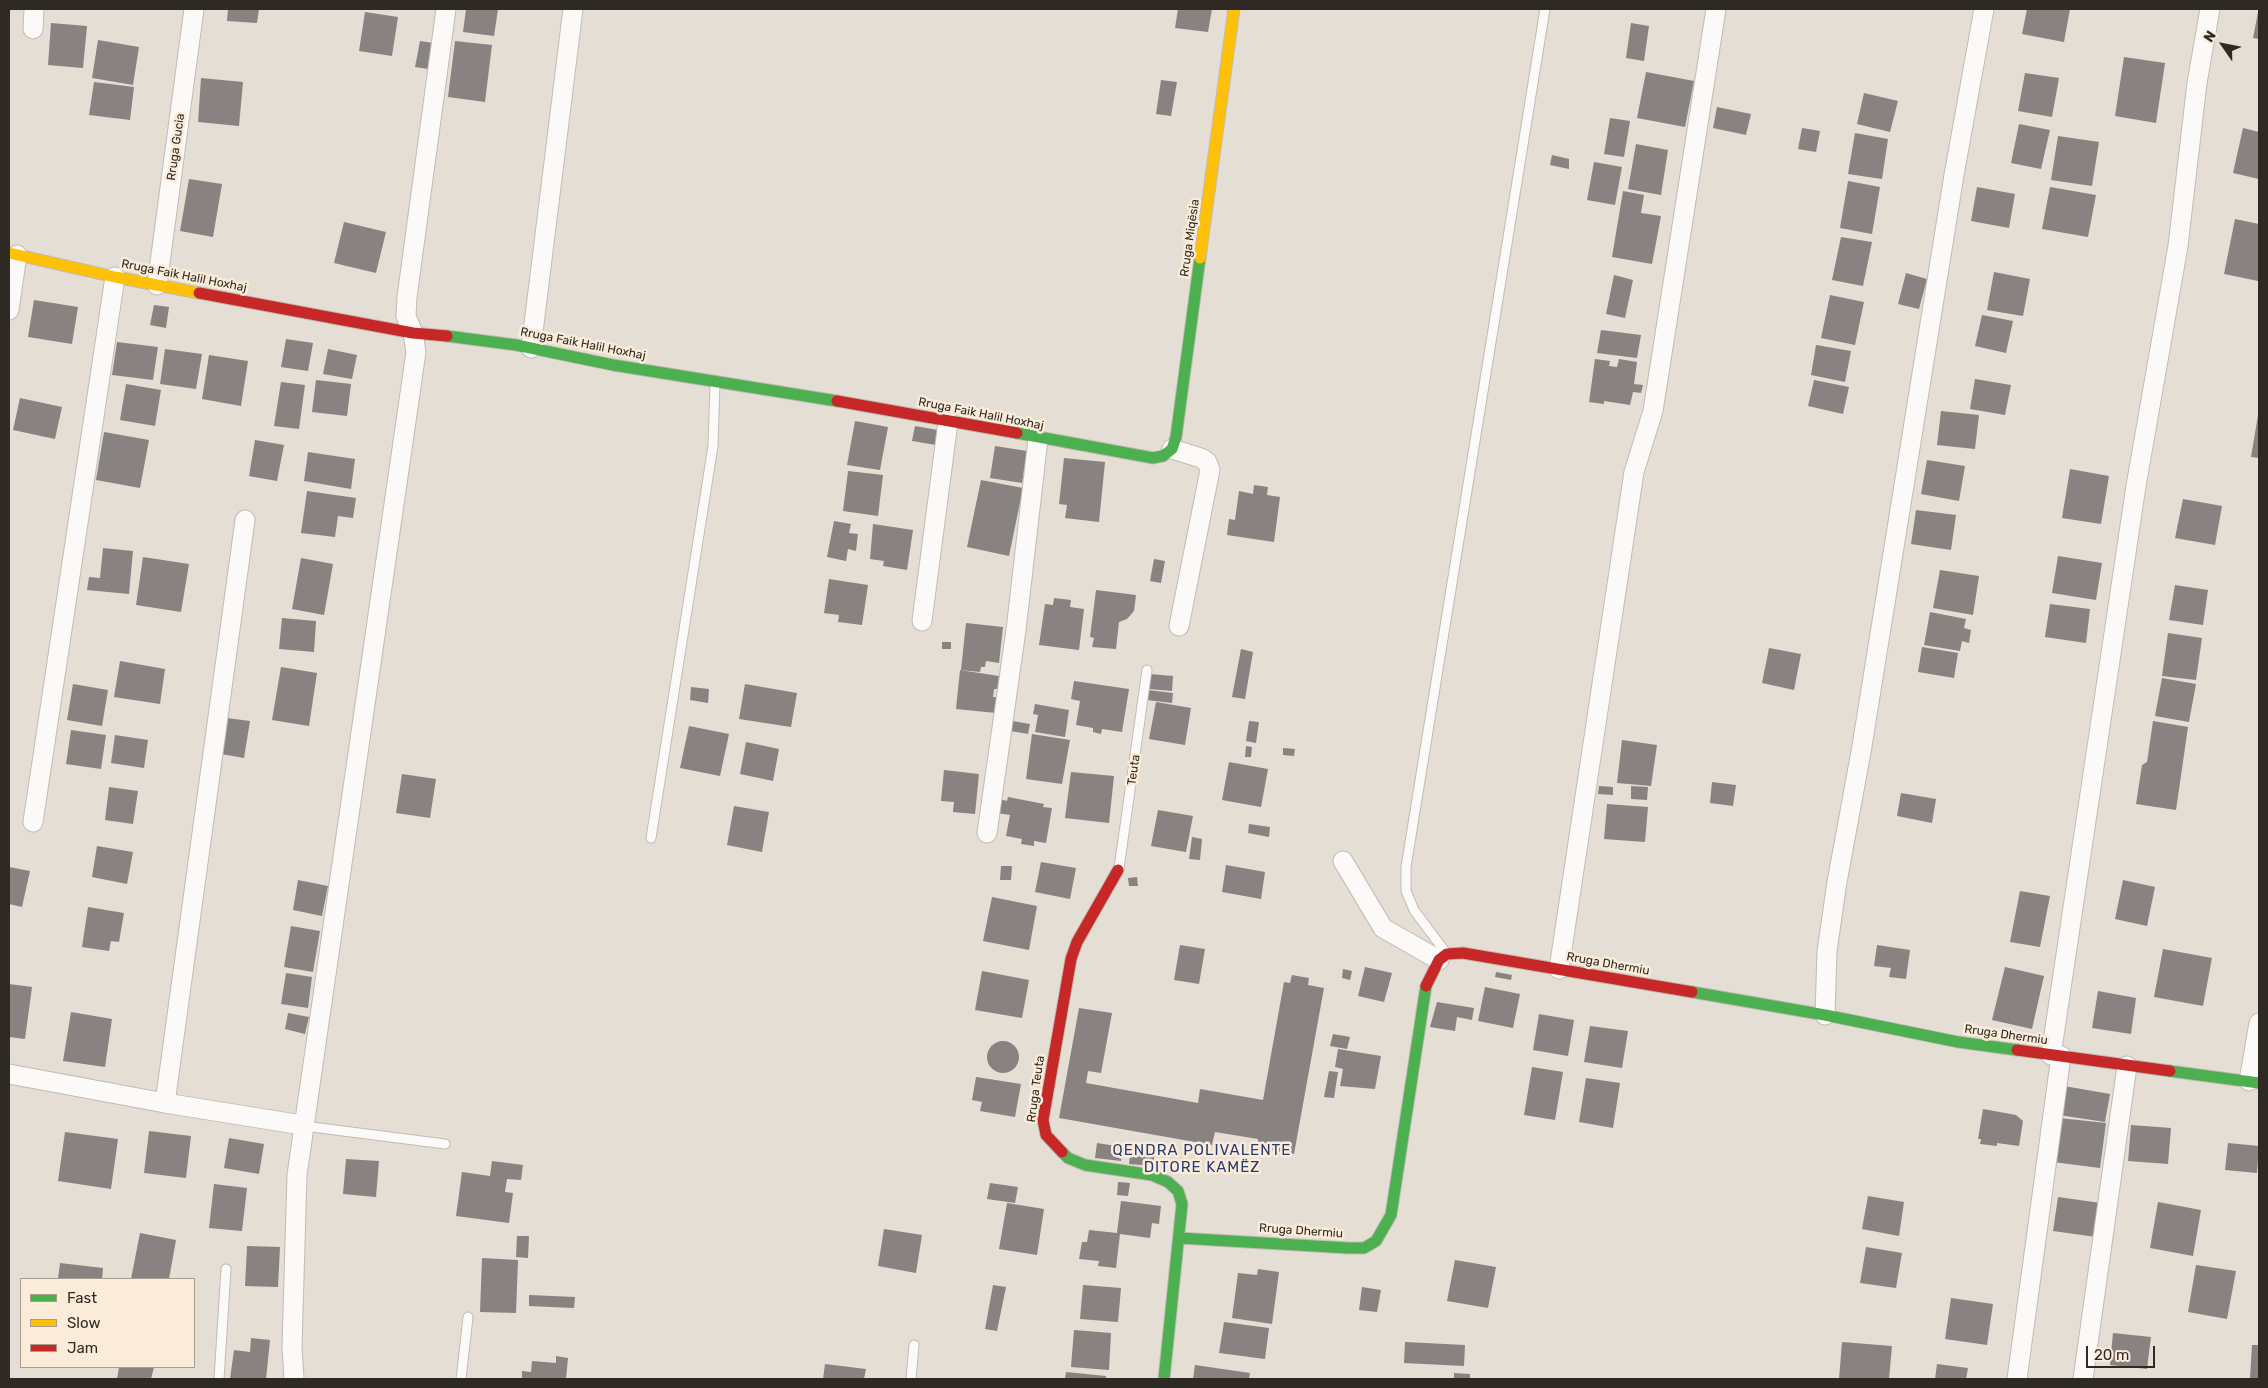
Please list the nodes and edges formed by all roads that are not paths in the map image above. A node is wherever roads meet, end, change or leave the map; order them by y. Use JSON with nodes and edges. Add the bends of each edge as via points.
{"nodes":[{"id":1,"x":34,"y":9,"type":"edge"},
{"id":2,"x":194,"y":9,"type":"edge"},
{"id":3,"x":446,"y":9,"type":"edge"},
{"id":4,"x":573,"y":9,"type":"edge"},
{"id":5,"x":1234,"y":9,"type":"edge"},
{"id":6,"x":1545,"y":9,"type":"edge"},
{"id":7,"x":1716,"y":9,"type":"edge"},
{"id":8,"x":1984,"y":9,"type":"edge"},
{"id":9,"x":2210,"y":9,"type":"edge"},
{"id":10,"x":33,"y":29,"type":"dead end"},
{"id":11,"x":13,"y":254,"type":"edge"},
{"id":12,"x":115,"y":277,"type":"junction"},
{"id":13,"x":157,"y":285,"type":"junction"},
{"id":14,"x":9,"y":310,"type":"edge"},
{"id":15,"x":413,"y":333,"type":"junction"},
{"id":16,"x":530,"y":348,"type":"junction"},
{"id":17,"x":716,"y":381,"type":"junction"},
{"id":18,"x":948,"y":422,"type":"junction"},
{"id":19,"x":1038,"y":439,"type":"junction"},
{"id":20,"x":1172,"y":449,"type":"junction"},
{"id":21,"x":245,"y":520,"type":"dead end"},
{"id":22,"x":922,"y":621,"type":"dead end"},
{"id":23,"x":1179,"y":626,"type":"dead end"},
{"id":24,"x":1147,"y":670,"type":"dead end"},
{"id":25,"x":34,"y":822,"type":"dead end"},
{"id":26,"x":987,"y":833,"type":"dead end"},
{"id":27,"x":651,"y":838,"type":"dead end"},
{"id":28,"x":1343,"y":861,"type":"dead end"},
{"id":29,"x":1118,"y":870,"type":"joint"},
{"id":30,"x":1443,"y":957,"type":"junction"},
{"id":31,"x":1559,"y":969,"type":"junction"},
{"id":32,"x":1824,"y":1015,"type":"junction"},
{"id":33,"x":2259,"y":1023,"type":"edge"},
{"id":34,"x":2056,"y":1055,"type":"junction"},
{"id":35,"x":2126,"y":1066,"type":"junction"},
{"id":36,"x":9,"y":1074,"type":"edge"},
{"id":37,"x":2254,"y":1082,"type":"edge"},
{"id":38,"x":165,"y":1103,"type":"junction"},
{"id":39,"x":302,"y":1125,"type":"junction"},
{"id":40,"x":444,"y":1144,"type":"dead end"},
{"id":41,"x":1179,"y":1238,"type":"junction"},
{"id":42,"x":226,"y":1269,"type":"dead end"},
{"id":43,"x":468,"y":1317,"type":"dead end"},
{"id":44,"x":914,"y":1346,"type":"dead end"},
{"id":45,"x":219,"y":1379,"type":"edge"},
{"id":46,"x":294,"y":1379,"type":"edge"},
{"id":47,"x":462,"y":1379,"type":"edge"},
{"id":48,"x":911,"y":1379,"type":"edge"},
{"id":49,"x":1164,"y":1379,"type":"edge"},
{"id":50,"x":2017,"y":1379,"type":"edge"},
{"id":51,"x":2084,"y":1379,"type":"edge"}],
"edges":[{"from":1,"to":10,"type":"street"},
{"from":2,"to":13,"type":"street","name":"Rruga Gucia"},
{"from":3,"to":15,"type":"street","via":[[407,297],[406,316]]},
{"from":4,"to":16,"type":"street"},
{"from":5,"to":20,"type":"street","name":"Rruga Miqësia"},
{"from":6,"to":30,"type":"lane","via":[[1406,867],[1406,890],[1414,910]]},
{"from":7,"to":31,"type":"street","via":[[1653,411],[1634,472]]},
{"from":8,"to":32,"type":"street","via":[[1861,752],[1836,882],[1827,951]]},
{"from":9,"to":34,"type":"street","via":[[2197,83],[2178,246],[2136,486]]},
{"from":11,"to":12,"type":"street","name":"Rruga Faik Halil Hoxhaj"},
{"from":11,"to":14,"type":"street"},
{"from":12,"to":13,"type":"street","name":"Rruga Faik Halil Hoxhaj"},
{"from":12,"to":25,"type":"street"},
{"from":13,"to":15,"type":"street","name":"Rruga Faik Halil Hoxhaj"},
{"from":15,"to":16,"type":"street","name":"Rruga Faik Halil Hoxhaj","via":[[467,337]]},
{"from":15,"to":39,"type":"street","via":[[416,352],[410,400]]},
{"from":16,"to":17,"type":"street","name":"Rruga Faik Halil Hoxhaj"},
{"from":17,"to":18,"type":"street","name":"Rruga Faik Halil Hoxhaj"},
{"from":17,"to":27,"type":"lane","via":[[713,446]]},
{"from":18,"to":19,"type":"street","name":"Rruga Faik Halil Hoxhaj"},
{"from":18,"to":22,"type":"street"},
{"from":19,"to":20,"type":"street","name":"Rruga Faik Halil Hoxhaj","via":[[1153,458]]},
{"from":19,"to":26,"type":"street","via":[[1016,630]]},
{"from":20,"to":23,"type":"street","via":[[1201,458],[1210,470]]},
{"from":21,"to":38,"type":"street"},
{"from":24,"to":29,"type":"lane","name":"Teuta"},
{"from":28,"to":30,"type":"street","via":[[1383,928]]},
{"from":29,"to":41,"type":"street","name":"Rruga Teuta","via":[[1077,942],[1071,959],[1044,1120],[1046,1135],[1068,1158],[1085,1165],[1152,1175],[1168,1182],[1178,1191],[1182,1204]]},
{"from":30,"to":31,"type":"street","name":"Rruga Dhermiu","via":[[1463,953]]},
{"from":30,"to":41,"type":"street","name":"Rruga Dhermiu","via":[[1425,987],[1391,1215],[1376,1241],[1364,1248],[1348,1248]]},
{"from":31,"to":32,"type":"street","name":"Rruga Dhermiu"},
{"from":32,"to":34,"type":"street","name":"Rruga Dhermiu","via":[[1958,1042]]},
{"from":33,"to":37,"type":"street"},
{"from":34,"to":35,"type":"street","name":"Rruga Dhermiu"},
{"from":34,"to":50,"type":"street"},
{"from":35,"to":37,"type":"street","name":"Rruga Dhermiu"},
{"from":35,"to":51,"type":"street"},
{"from":36,"to":38,"type":"street"},
{"from":38,"to":39,"type":"street"},
{"from":39,"to":40,"type":"lane"},
{"from":39,"to":46,"type":"street","via":[[296,1175]]},
{"from":41,"to":49,"type":"street","name":"Rruga Teuta"},
{"from":42,"to":45,"type":"lane"},
{"from":43,"to":47,"type":"lane"},
{"from":44,"to":48,"type":"lane"}]}
